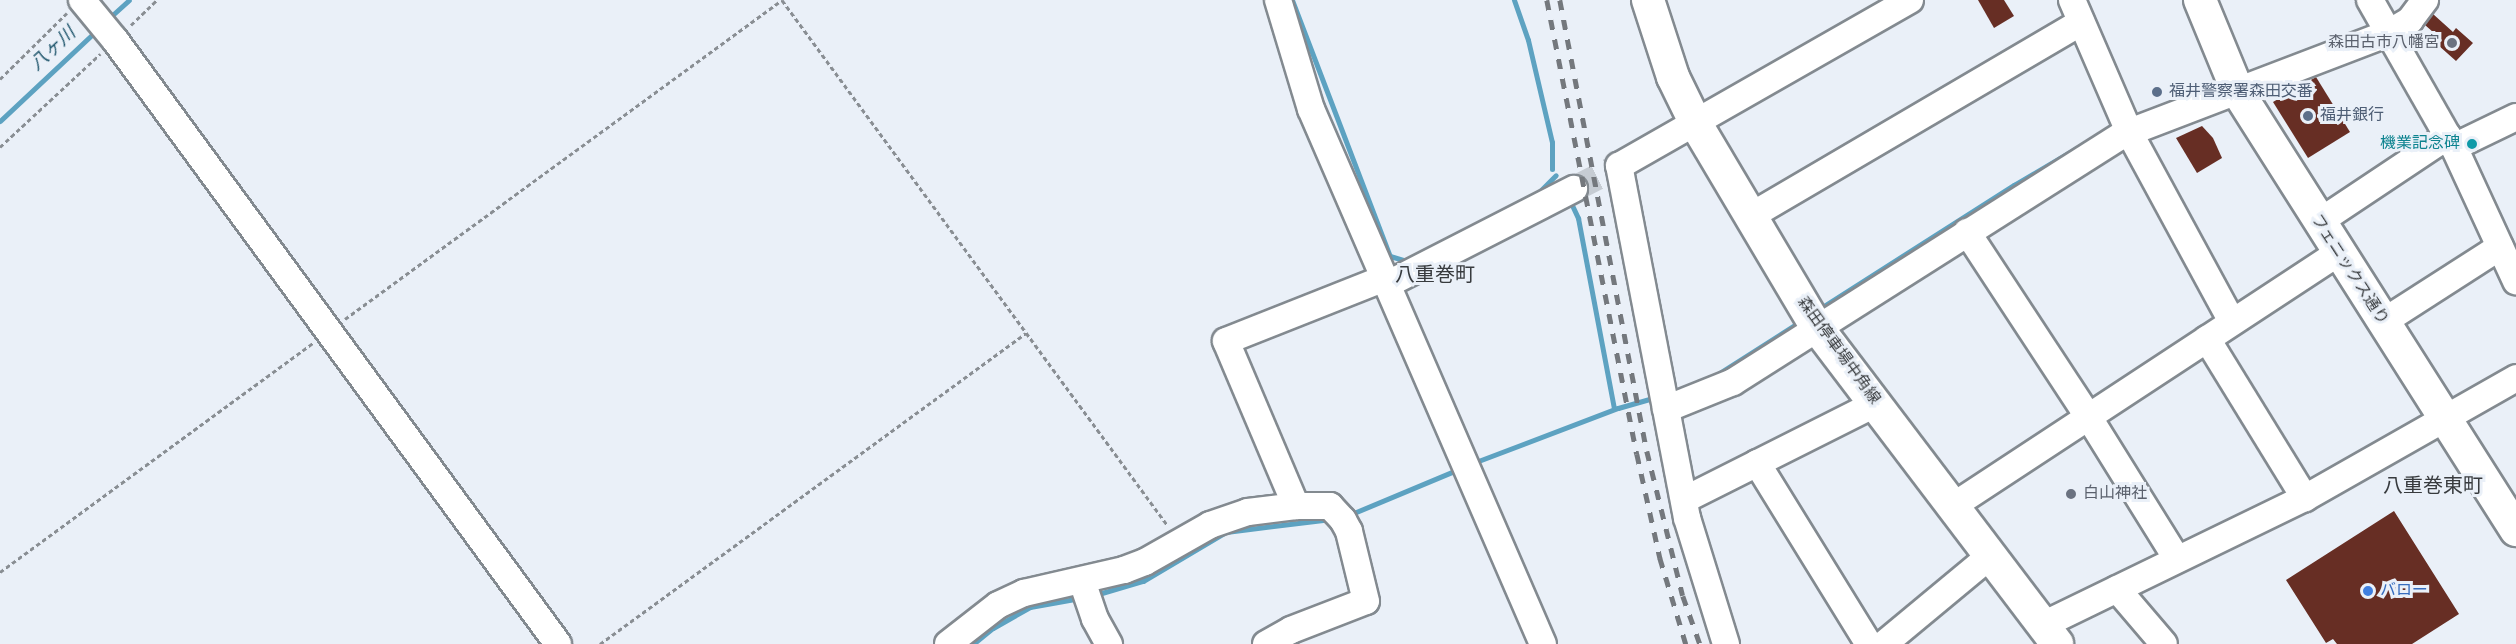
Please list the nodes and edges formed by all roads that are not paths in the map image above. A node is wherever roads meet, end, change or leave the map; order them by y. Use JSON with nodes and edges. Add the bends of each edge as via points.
{"nodes":[{"id":1,"x":1278,"y":0,"type":"edge"},
{"id":2,"x":1648,"y":0,"type":"edge"},
{"id":3,"x":1910,"y":0,"type":"edge"},
{"id":4,"x":2200,"y":0,"type":"edge"},
{"id":5,"x":2370,"y":0,"type":"edge"},
{"id":6,"x":2425,"y":0,"type":"edge"},
{"id":7,"x":77,"y":4,"type":"edge"},
{"id":8,"x":2076,"y":11,"type":"edge"},
{"id":9,"x":2387,"y":34,"type":"junction"},
{"id":10,"x":2238,"y":92,"type":"junction"},
{"id":11,"x":2516,"y":117,"type":"edge"},
{"id":12,"x":1696,"y":124,"type":"junction"},
{"id":13,"x":2129,"y":132,"type":"junction"},
{"id":14,"x":2451,"y":142,"type":"junction"},
{"id":15,"x":1574,"y":189,"type":"tunnel mouth"},
{"id":16,"x":1749,"y":217,"type":"junction"},
{"id":17,"x":2319,"y":222,"type":"junction"},
{"id":18,"x":1966,"y":232,"type":"junction"},
{"id":19,"x":2500,"y":246,"type":"junction"},
{"id":20,"x":2338,"y":253,"type":"junction"},
{"id":21,"x":1386,"y":281,"type":"junction"},
{"id":22,"x":2516,"y":281,"type":"edge"},
{"id":23,"x":1811,"y":318,"type":"junction"},
{"id":24,"x":2232,"y":322,"type":"junction"},
{"id":25,"x":2383,"y":322,"type":"junction"},
{"id":26,"x":2207,"y":339,"type":"junction"},
{"id":27,"x":2516,"y":378,"type":"edge"},
{"id":28,"x":1875,"y":404,"type":"junction"},
{"id":29,"x":1666,"y":409,"type":"junction"},
{"id":30,"x":2088,"y":416,"type":"junction"},
{"id":31,"x":2446,"y":420,"type":"junction"},
{"id":32,"x":1757,"y":463,"type":"junction"},
{"id":33,"x":2305,"y":498,"type":"junction"},
{"id":34,"x":1684,"y":500,"type":"junction"},
{"id":35,"x":1296,"y":506,"type":"junction"},
{"id":36,"x":1953,"y":506,"type":"junction"},
{"id":37,"x":2516,"y":530,"type":"edge"},
{"id":38,"x":1990,"y":556,"type":"junction"},
{"id":39,"x":2178,"y":559,"type":"junction"},
{"id":40,"x":2117,"y":589,"type":"junction"},
{"id":41,"x":1085,"y":590,"type":"junction"},
{"id":42,"x":2050,"y":635,"type":"edge"},
{"id":43,"x":558,"y":644,"type":"edge"},
{"id":44,"x":948,"y":644,"type":"edge"},
{"id":45,"x":1109,"y":644,"type":"edge"},
{"id":46,"x":1266,"y":644,"type":"edge"},
{"id":47,"x":1543,"y":644,"type":"edge"},
{"id":48,"x":1726,"y":644,"type":"edge"},
{"id":49,"x":1869,"y":644,"type":"edge"},
{"id":50,"x":1884,"y":644,"type":"edge"},
{"id":51,"x":2164,"y":644,"type":"edge"}],
"edges":[{"from":1,"to":21,"type":"street","via":[[1311,109]]},
{"from":2,"to":12,"type":"main road","name":"森田停車場中角線","via":[[1673,77]]},
{"from":3,"to":12,"type":"street"},
{"from":4,"to":10,"type":"main road","name":"フェニックス通り"},
{"from":5,"to":9,"type":"street"},
{"from":6,"to":9,"type":"street","via":[[2410,20]]},
{"from":7,"to":43,"type":"street","via":[[115,40]]},
{"from":8,"to":13,"type":"street"},
{"from":8,"to":16,"type":"street"},
{"from":9,"to":10,"type":"street"},
{"from":9,"to":14,"type":"street"},
{"from":10,"to":13,"type":"street"},
{"from":10,"to":17,"type":"main road","name":"フェニックス通り"},
{"from":11,"to":14,"type":"street"},
{"from":12,"to":16,"type":"main road","name":"森田停車場中角線"},
{"from":12,"to":29,"type":"street","via":[[1619,166]]},
{"from":13,"to":18,"type":"street"},
{"from":13,"to":24,"type":"street"},
{"from":14,"to":17,"type":"street"},
{"from":14,"to":19,"type":"street"},
{"from":15,"to":21,"type":"street"},
{"from":16,"to":23,"type":"main road","name":"森田停車場中角線"},
{"from":17,"to":20,"type":"main road","name":"フェニックス通り"},
{"from":18,"to":23,"type":"street"},
{"from":18,"to":30,"type":"street"},
{"from":19,"to":22,"type":"street"},
{"from":19,"to":25,"type":"street"},
{"from":20,"to":24,"type":"street"},
{"from":20,"to":25,"type":"main road","name":"フェニックス通り"},
{"from":21,"to":35,"type":"street","via":[[1226,341]]},
{"from":21,"to":47,"type":"street"},
{"from":23,"to":28,"type":"main road","name":"森田停車場中角線"},
{"from":23,"to":29,"type":"street","via":[[1733,382]]},
{"from":24,"to":26,"type":"street"},
{"from":25,"to":31,"type":"main road","name":"フェニックス通り"},
{"from":26,"to":30,"type":"street"},
{"from":26,"to":33,"type":"street"},
{"from":27,"to":31,"type":"street"},
{"from":28,"to":32,"type":"street"},
{"from":28,"to":36,"type":"main road","name":"森田停車場中角線"},
{"from":29,"to":34,"type":"street"},
{"from":30,"to":36,"type":"street"},
{"from":30,"to":39,"type":"street"},
{"from":31,"to":33,"type":"street"},
{"from":31,"to":37,"type":"main road","name":"フェニックス通り"},
{"from":32,"to":34,"type":"street"},
{"from":32,"to":49,"type":"street"},
{"from":33,"to":39,"type":"street"},
{"from":34,"to":48,"type":"street"},
{"from":35,"to":41,"type":"street","via":[[1248,512],[1210,525]]},
{"from":35,"to":46,"type":"street","via":[[1330,506],[1340,516],[1349,531],[1366,601]]},
{"from":36,"to":38,"type":"main road","name":"森田停車場中角線"},
{"from":38,"to":42,"type":"main road","name":"森田停車場中角線"},
{"from":38,"to":50,"type":"street"},
{"from":39,"to":40,"type":"street"},
{"from":40,"to":42,"type":"street"},
{"from":40,"to":51,"type":"street"},
{"from":41,"to":44,"type":"street","via":[[1024,593],[998,605]]},
{"from":41,"to":45,"type":"street"}]}
